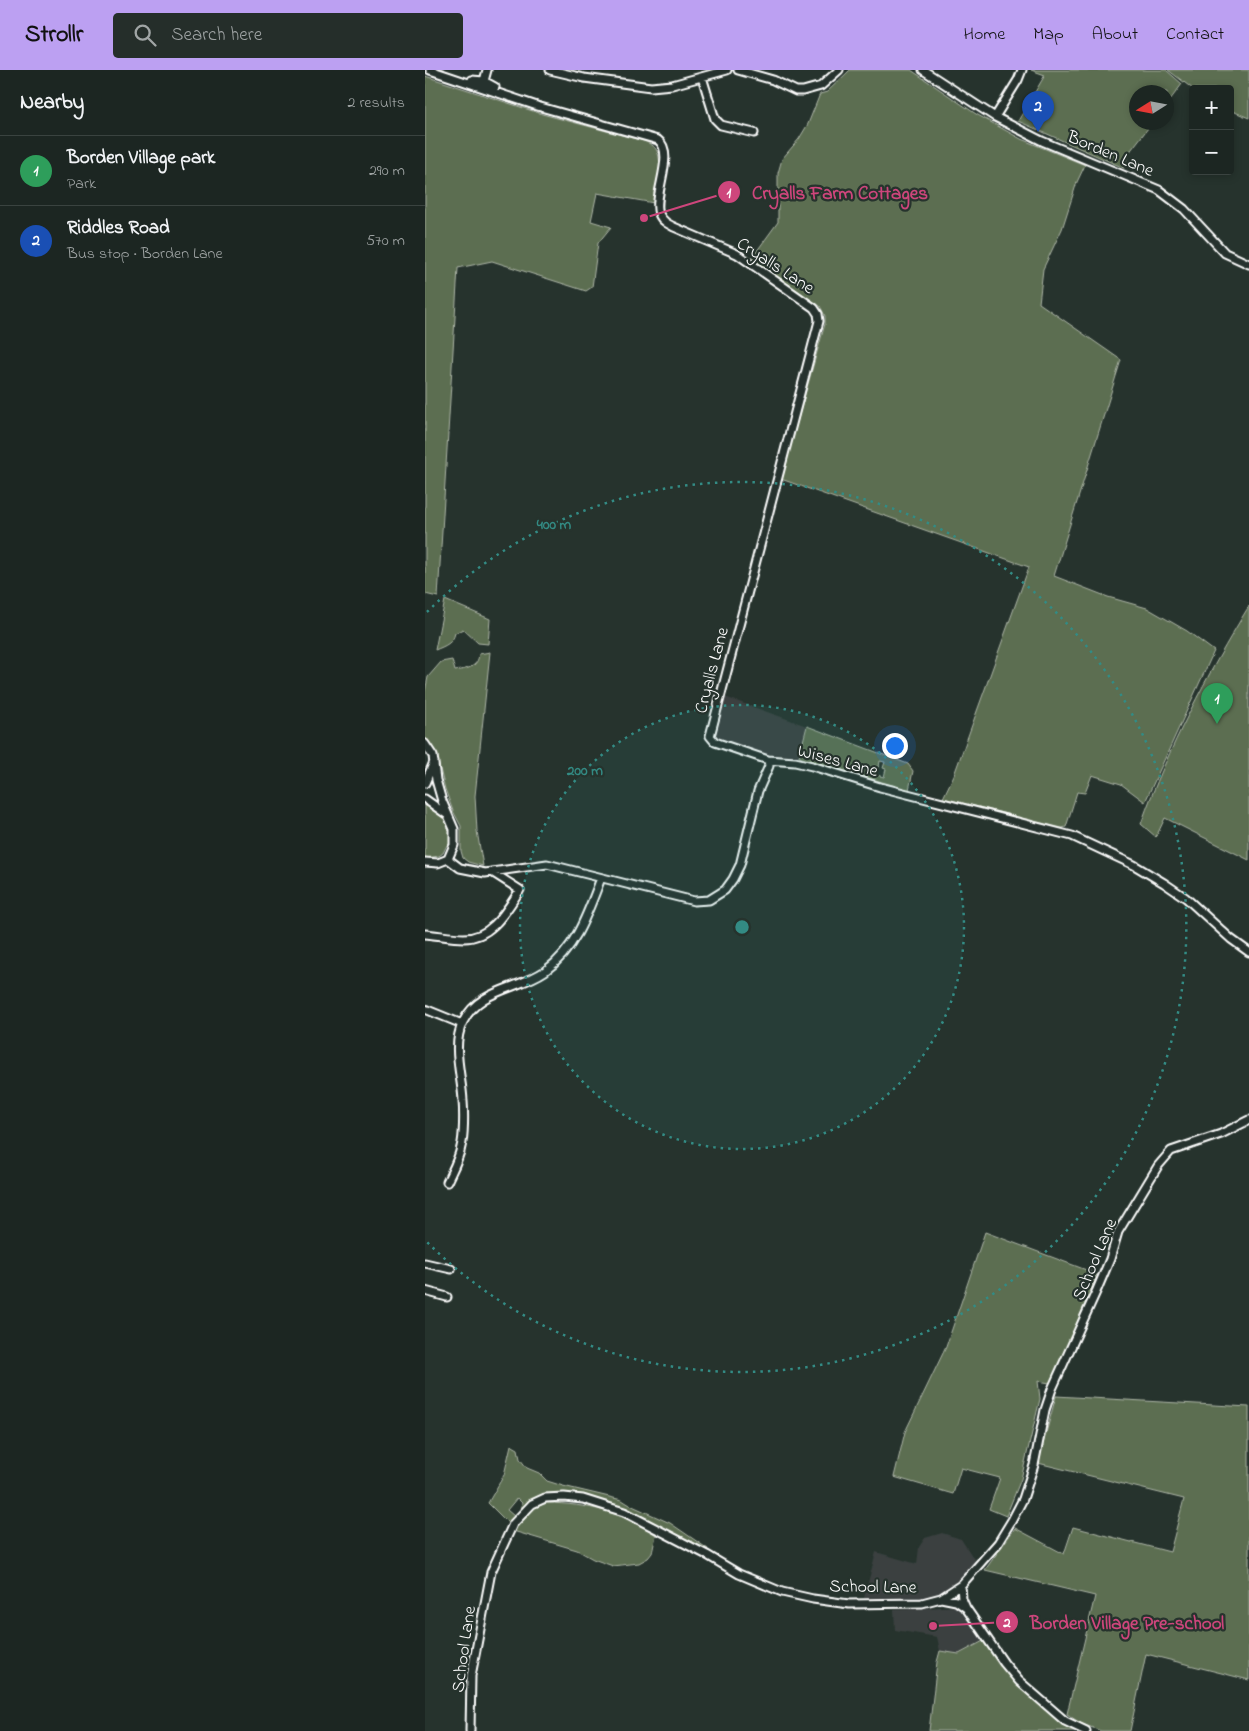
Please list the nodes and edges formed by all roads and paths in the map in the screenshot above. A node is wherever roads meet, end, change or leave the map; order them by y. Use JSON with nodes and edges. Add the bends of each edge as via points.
{"nodes":[{"id":1,"x":430,"y":70,"type":"edge"},
{"id":2,"x":487,"y":70,"type":"edge"},
{"id":3,"x":550,"y":70,"type":"edge"},
{"id":4,"x":727,"y":70,"type":"edge"},
{"id":5,"x":738,"y":70,"type":"edge"},
{"id":6,"x":839,"y":70,"type":"edge"},
{"id":7,"x":923,"y":70,"type":"edge"},
{"id":8,"x":1022,"y":70,"type":"edge"},
{"id":9,"x":702,"y":77,"type":"junction"},
{"id":10,"x":472,"y":80,"type":"dead end"},
{"id":11,"x":484,"y":81,"type":"junction"},
{"id":12,"x":495,"y":86,"type":"dead end"},
{"id":13,"x":995,"y":116,"type":"junction"},
{"id":14,"x":755,"y":133,"type":"dead end"},
{"id":15,"x":1249,"y":264,"type":"edge"},
{"id":16,"x":425,"y":744,"type":"edge"},
{"id":17,"x":768,"y":760,"type":"junction"},
{"id":18,"x":434,"y":762,"type":"junction"},
{"id":19,"x":425,"y":783,"type":"edge"},
{"id":20,"x":425,"y":799,"type":"edge"},
{"id":21,"x":448,"y":816,"type":"junction"},
{"id":22,"x":448,"y":859,"type":"junction"},
{"id":23,"x":425,"y":862,"type":"edge"},
{"id":24,"x":492,"y":872,"type":"junction"},
{"id":25,"x":601,"y":878,"type":"junction"},
{"id":26,"x":425,"y":934,"type":"edge"},
{"id":27,"x":1249,"y":952,"type":"edge"},
{"id":28,"x":425,"y":1009,"type":"edge"},
{"id":29,"x":462,"y":1024,"type":"junction"},
{"id":30,"x":1249,"y":1120,"type":"edge"},
{"id":31,"x":447,"y":1182,"type":"dead end"},
{"id":32,"x":425,"y":1264,"type":"edge"},
{"id":33,"x":451,"y":1269,"type":"dead end"},
{"id":34,"x":425,"y":1291,"type":"edge"},
{"id":35,"x":447,"y":1297,"type":"dead end"},
{"id":36,"x":961,"y":1586,"type":"junction"},
{"id":37,"x":941,"y":1598,"type":"junction"},
{"id":38,"x":966,"y":1608,"type":"junction"},
{"id":39,"x":470,"y":1731,"type":"edge"},
{"id":40,"x":1086,"y":1731,"type":"edge"}],
"edges":[{"from":1,"to":17,"type":"street","name":"Cryalls Lane","via":[[537,106],[658,140],[663,144],[664,154],[658,207],[664,221],[737,254],[818,314],[819,321],[710,736],[715,742]]},
{"from":2,"to":11,"type":"street"},
{"from":3,"to":9,"type":"street","via":[[651,87]]},
{"from":4,"to":9,"type":"street"},
{"from":5,"to":6,"type":"street","via":[[773,80],[796,91],[821,86]]},
{"from":7,"to":13,"type":"street","name":"Borden Lane"},
{"from":8,"to":13,"type":"street"},
{"from":9,"to":14,"type":"street","via":[[715,119],[721,125]]},
{"from":10,"to":11,"type":"street"},
{"from":11,"to":12,"type":"street"},
{"from":13,"to":15,"type":"street","name":"Borden Lane","via":[[1042,141],[1159,190],[1184,209],[1225,253]]},
{"from":16,"to":18,"type":"street"},
{"from":17,"to":25,"type":"street","via":[[769,766],[753,809],[740,865],[725,890],[709,900],[694,901]]},
{"from":17,"to":27,"type":"street","name":"Wises Lane","via":[[812,766],[880,787],[1072,836],[1164,883]]},
{"from":18,"to":19,"type":"street"},
{"from":18,"to":21,"type":"street","via":[[436,780]]},
{"from":20,"to":21,"type":"street"},
{"from":21,"to":22,"type":"street","via":[[454,829],[454,839]]},
{"from":22,"to":23,"type":"street","via":[[438,863]]},
{"from":22,"to":24,"type":"street","via":[[461,868]]},
{"from":24,"to":25,"type":"street","via":[[547,864]]},
{"from":24,"to":26,"type":"street","via":[[520,890],[489,930],[464,938]]},
{"from":25,"to":29,"type":"street","via":[[577,934],[554,964],[528,980],[484,998]]},
{"from":28,"to":29,"type":"street"},
{"from":29,"to":31,"type":"street","via":[[458,1038],[464,1102],[461,1146]]},
{"from":30,"to":36,"type":"street","name":"School Lane","via":[[1221,1134],[1171,1150],[1157,1166],[1118,1232],[1110,1259],[1052,1390],[1023,1499],[998,1543]]},
{"from":32,"to":33,"type":"street"},
{"from":34,"to":35,"type":"street"},
{"from":36,"to":37,"type":"street","name":"School Lane"},
{"from":36,"to":38,"type":"street"},
{"from":37,"to":38,"type":"street","via":[[956,1601]]},
{"from":37,"to":39,"type":"street","name":"School Lane","via":[[912,1604],[849,1604],[781,1592],[739,1574],[624,1512],[583,1499],[545,1498],[532,1504],[513,1524],[491,1572],[471,1676]]},
{"from":38,"to":40,"type":"street","via":[[1019,1681],[1065,1721]]}]}
